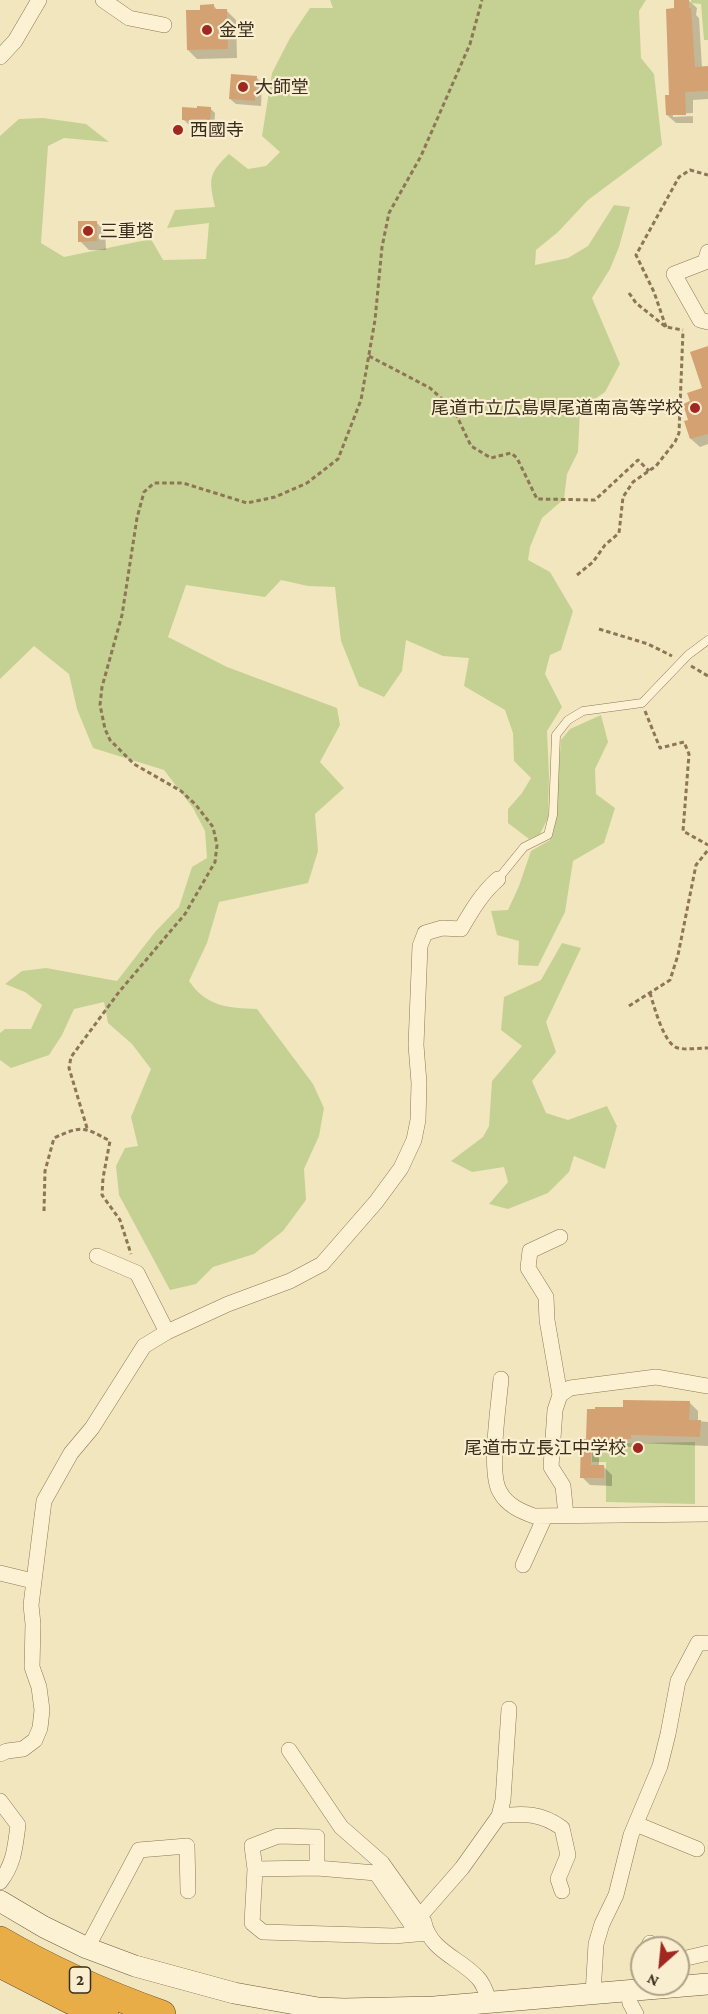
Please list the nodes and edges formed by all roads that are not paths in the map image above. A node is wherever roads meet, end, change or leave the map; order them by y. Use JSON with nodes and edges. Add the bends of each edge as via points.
{"nodes":[{"id":1,"x":39,"y":0,"type":"edge"},
{"id":2,"x":103,"y":0,"type":"edge"},
{"id":3,"x":164,"y":25,"type":"dead end"},
{"id":4,"x":0,"y":57,"type":"edge"},
{"id":5,"x":708,"y":252,"type":"edge"},
{"id":6,"x":708,"y":322,"type":"edge"},
{"id":7,"x":708,"y":640,"type":"edge"},
{"id":8,"x":498,"y":879,"type":"joint"},
{"id":9,"x":560,"y":1238,"type":"dead end"},
{"id":10,"x":97,"y":1256,"type":"dead end"},
{"id":11,"x":167,"y":1332,"type":"junction"},
{"id":12,"x":501,"y":1379,"type":"dead end"},
{"id":13,"x":708,"y":1386,"type":"edge"},
{"id":14,"x":560,"y":1395,"type":"junction"},
{"id":15,"x":708,"y":1514,"type":"edge"},
{"id":16,"x":566,"y":1515,"type":"junction"},
{"id":17,"x":542,"y":1516,"type":"junction"},
{"id":18,"x":523,"y":1565,"type":"dead end"},
{"id":19,"x":0,"y":1573,"type":"edge"},
{"id":20,"x":33,"y":1581,"type":"junction"},
{"id":21,"x":708,"y":1643,"type":"edge"},
{"id":22,"x":510,"y":1708,"type":"dead end"},
{"id":23,"x":289,"y":1750,"type":"dead end"},
{"id":24,"x":0,"y":1754,"type":"edge"},
{"id":25,"x":0,"y":1801,"type":"edge"},
{"id":26,"x":499,"y":1816,"type":"junction"},
{"id":27,"x":636,"y":1824,"type":"junction"},
{"id":28,"x":697,"y":1849,"type":"dead end"},
{"id":29,"x":317,"y":1868,"type":"junction"},
{"id":30,"x":255,"y":1869,"type":"junction"},
{"id":31,"x":0,"y":1882,"type":"edge"},
{"id":32,"x":188,"y":1891,"type":"dead end"},
{"id":33,"x":562,"y":1891,"type":"dead end"},
{"id":34,"x":0,"y":1900,"type":"edge"},
{"id":35,"x":420,"y":1916,"type":"junction"},
{"id":36,"x":422,"y":1934,"type":"junction"},
{"id":37,"x":0,"y":1940,"type":"edge"},
{"id":38,"x":87,"y":1948,"type":"junction"},
{"id":39,"x":708,"y":1953,"type":"edge"},
{"id":40,"x":690,"y":1957,"type":"edge"},
{"id":41,"x":0,"y":1964,"type":"edge"},
{"id":42,"x":690,"y":1984,"type":"edge"},
{"id":43,"x":708,"y":1984,"type":"edge"},
{"id":44,"x":630,"y":1987,"type":"edge"},
{"id":45,"x":593,"y":1994,"type":"junction"},
{"id":46,"x":634,"y":1996,"type":"edge"},
{"id":47,"x":490,"y":2003,"type":"junction"},
{"id":48,"x":321,"y":2012,"type":"edge"},
{"id":49,"x":105,"y":2014,"type":"edge"},
{"id":50,"x":162,"y":2014,"type":"edge"},
{"id":51,"x":636,"y":2014,"type":"edge"}],
"edges":[{"from":1,"to":4,"type":"street","via":[[15,41]]},
{"from":2,"to":3,"type":"street","via":[[129,18]]},
{"from":5,"to":6,"type":"street","via":[[705,262],[674,274],[700,320]]},
{"from":7,"to":8,"type":"lane","via":[[681,661],[642,703],[583,711],[568,720],[556,735],[553,815],[548,835],[524,847]]},
{"from":8,"to":11,"type":"street","via":[[461,929],[442,928],[425,933],[420,946],[418,1120],[401,1168],[322,1264]]},
{"from":9,"to":14,"type":"street","via":[[530,1251],[528,1268],[546,1297]]},
{"from":10,"to":11,"type":"street","via":[[137,1273]]},
{"from":11,"to":20,"type":"street","via":[[144,1346],[47,1493]]},
{"from":12,"to":17,"type":"street","via":[[494,1471],[499,1491],[520,1511]]},
{"from":13,"to":14,"type":"street","via":[[656,1377],[570,1388]]},
{"from":14,"to":16,"type":"street","via":[[555,1410],[551,1467],[563,1486]]},
{"from":15,"to":16,"type":"street"},
{"from":16,"to":17,"type":"street"},
{"from":17,"to":18,"type":"street"},
{"from":19,"to":20,"type":"street"},
{"from":20,"to":24,"type":"street","via":[[32,1667],[39,1687],[40,1728],[36,1740],[23,1749]]},
{"from":21,"to":27,"type":"street","via":[[698,1643],[678,1681],[660,1766]]},
{"from":22,"to":26,"type":"street"},
{"from":23,"to":35,"type":"street","via":[[341,1827],[382,1863]]},
{"from":25,"to":31,"type":"street","via":[[18,1825],[9,1870]]},
{"from":26,"to":33,"type":"street","via":[[541,1817],[562,1828],[568,1855],[558,1879]]},
{"from":26,"to":35,"type":"street","via":[[462,1868]]},
{"from":27,"to":28,"type":"street"},
{"from":27,"to":45,"type":"street","via":[[616,1895],[596,1944]]},
{"from":29,"to":30,"type":"street"},
{"from":29,"to":30,"type":"street","via":[[317,1837],[278,1836],[252,1846]]},
{"from":29,"to":36,"type":"street","via":[[375,1873]]},
{"from":30,"to":36,"type":"street","via":[[252,1923],[263,1932]]},
{"from":32,"to":38,"type":"street","via":[[187,1846],[139,1850]]},
{"from":34,"to":38,"type":"street"},
{"from":35,"to":36,"type":"street","via":[[424,1922]]},
{"from":36,"to":47,"type":"street","via":[[480,1979]]},
{"from":37,"to":50,"type":"highway","number":"2","via":[[71,1977]]},
{"from":38,"to":48,"type":"street","via":[[183,1980]]},
{"from":39,"to":40,"type":"street"},
{"from":41,"to":49,"type":"highway","number":"2"},
{"from":42,"to":43,"type":"street"},
{"from":44,"to":45,"type":"street"},
{"from":45,"to":47,"type":"street"},
{"from":46,"to":51,"type":"street","via":[[630,2003]]},
{"from":47,"to":48,"type":"street"}]}
